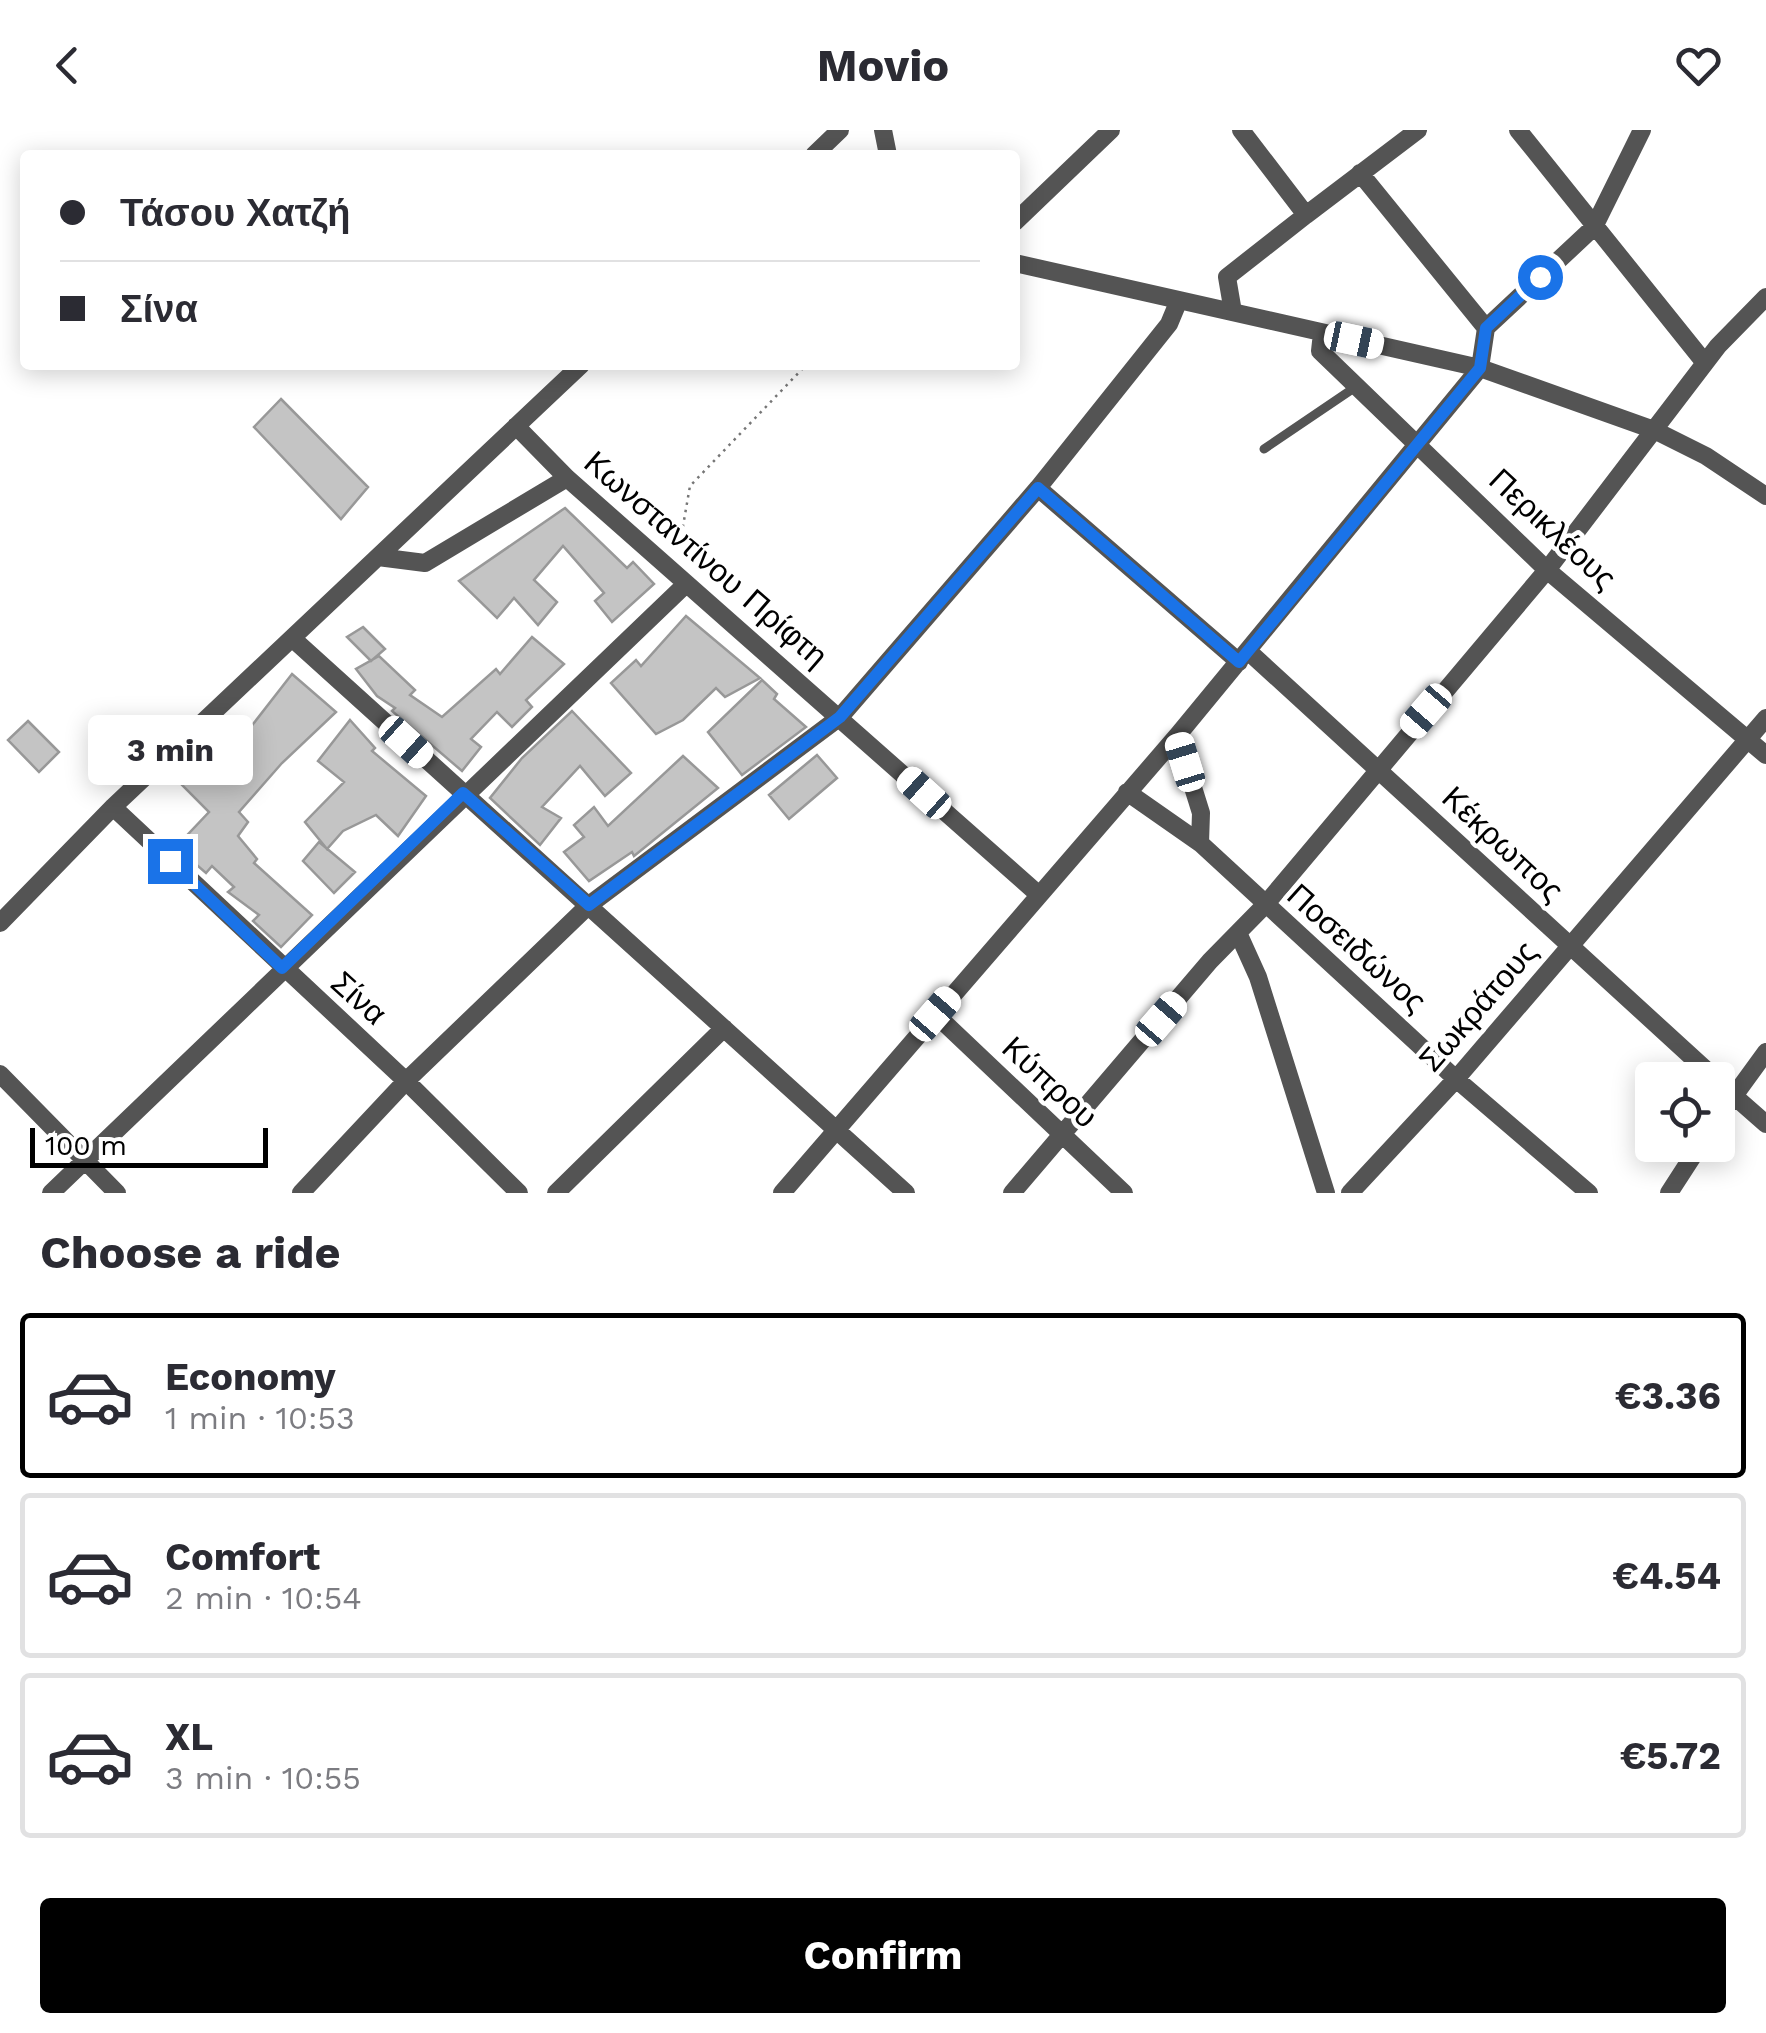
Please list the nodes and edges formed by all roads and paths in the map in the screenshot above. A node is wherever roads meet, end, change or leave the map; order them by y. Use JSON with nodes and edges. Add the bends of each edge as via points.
{"nodes":[{"id":1,"x":840,"y":130,"type":"edge"},
{"id":2,"x":1111,"y":130,"type":"edge"},
{"id":3,"x":1241,"y":130,"type":"edge"},
{"id":4,"x":1418,"y":130,"type":"edge"},
{"id":5,"x":1518,"y":130,"type":"edge"},
{"id":6,"x":1642,"y":130,"type":"edge"},
{"id":7,"x":819,"y":150,"type":"edge"},
{"id":8,"x":1360,"y":173,"type":"junction"},
{"id":9,"x":1306,"y":215,"type":"junction"},
{"id":10,"x":1020,"y":217,"type":"edge"},
{"id":11,"x":1594,"y":227,"type":"junction"},
{"id":12,"x":1020,"y":264,"type":"edge"},
{"id":13,"x":1766,"y":297,"type":"edge"},
{"id":14,"x":1179,"y":300,"type":"junction"},
{"id":15,"x":1233,"y":312,"type":"junction"},
{"id":16,"x":1486,"y":328,"type":"junction"},
{"id":17,"x":1322,"y":333,"type":"junction"},
{"id":18,"x":1705,"y":363,"type":"junction"},
{"id":19,"x":1480,"y":368,"type":"junction"},
{"id":20,"x":576,"y":370,"type":"edge"},
{"id":21,"x":801,"y":370,"type":"edge"},
{"id":22,"x":1357,"y":386,"type":"junction"},
{"id":23,"x":516,"y":426,"type":"junction"},
{"id":24,"x":1654,"y":430,"type":"junction"},
{"id":25,"x":1420,"y":445,"type":"junction"},
{"id":26,"x":1264,"y":449,"type":"dead end"},
{"id":27,"x":567,"y":478,"type":"junction"},
{"id":28,"x":1038,"y":488,"type":"junction"},
{"id":29,"x":1766,"y":496,"type":"edge"},
{"id":30,"x":378,"y":557,"type":"junction"},
{"id":31,"x":1547,"y":570,"type":"junction"},
{"id":32,"x":686,"y":584,"type":"junction"},
{"id":33,"x":292,"y":638,"type":"junction"},
{"id":34,"x":1243,"y":657,"type":"junction"},
{"id":35,"x":840,"y":717,"type":"junction"},
{"id":36,"x":1766,"y":718,"type":"edge"},
{"id":37,"x":1177,"y":736,"type":"junction"},
{"id":38,"x":1748,"y":738,"type":"junction"},
{"id":39,"x":1766,"y":755,"type":"edge"},
{"id":40,"x":1378,"y":767,"type":"junction"},
{"id":41,"x":1127,"y":792,"type":"junction"},
{"id":42,"x":463,"y":793,"type":"junction"},
{"id":43,"x":114,"y":807,"type":"junction"},
{"id":44,"x":1200,"y":844,"type":"junction"},
{"id":45,"x":1038,"y":894,"type":"junction"},
{"id":46,"x":589,"y":905,"type":"junction"},
{"id":47,"x":1265,"y":905,"type":"junction"},
{"id":48,"x":0,"y":923,"type":"edge"},
{"id":49,"x":1238,"y":935,"type":"junction"},
{"id":50,"x":1569,"y":946,"type":"junction"},
{"id":51,"x":282,"y":968,"type":"junction"},
{"id":52,"x":935,"y":1014,"type":"junction"},
{"id":53,"x":724,"y":1028,"type":"junction"},
{"id":54,"x":1766,"y":1052,"type":"edge"},
{"id":55,"x":1697,"y":1062,"type":"edge"},
{"id":56,"x":0,"y":1074,"type":"edge"},
{"id":57,"x":1456,"y":1079,"type":"junction"},
{"id":58,"x":406,"y":1081,"type":"junction"},
{"id":59,"x":1735,"y":1090,"type":"edge"},
{"id":60,"x":1735,"y":1097,"type":"edge"},
{"id":61,"x":1766,"y":1124,"type":"edge"},
{"id":62,"x":836,"y":1130,"type":"junction"},
{"id":63,"x":1062,"y":1134,"type":"junction"},
{"id":64,"x":84,"y":1159,"type":"junction"},
{"id":65,"x":1689,"y":1162,"type":"edge"},
{"id":66,"x":51,"y":1193,"type":"edge"},
{"id":67,"x":117,"y":1193,"type":"edge"},
{"id":68,"x":301,"y":1193,"type":"edge"},
{"id":69,"x":519,"y":1193,"type":"edge"},
{"id":70,"x":556,"y":1193,"type":"edge"},
{"id":71,"x":782,"y":1193,"type":"edge"},
{"id":72,"x":906,"y":1193,"type":"edge"},
{"id":73,"x":1012,"y":1193,"type":"edge"},
{"id":74,"x":1124,"y":1193,"type":"edge"},
{"id":75,"x":1326,"y":1193,"type":"edge"},
{"id":76,"x":1350,"y":1193,"type":"edge"},
{"id":77,"x":1589,"y":1193,"type":"edge"},
{"id":78,"x":1670,"y":1193,"type":"edge"}],
"edges":[{"from":1,"to":7,"type":"street"},
{"from":2,"to":10,"type":"street"},
{"from":3,"to":9,"type":"street"},
{"from":4,"to":8,"type":"street"},
{"from":5,"to":11,"type":"street"},
{"from":6,"to":11,"type":"street"},
{"from":8,"to":9,"type":"street"},
{"from":8,"to":16,"type":"street"},
{"from":9,"to":15,"type":"street","via":[[1226,277]]},
{"from":11,"to":16,"type":"street"},
{"from":11,"to":18,"type":"street"},
{"from":12,"to":14,"type":"street"},
{"from":13,"to":18,"type":"street"},
{"from":14,"to":15,"type":"street"},
{"from":14,"to":28,"type":"street","via":[[1168,324]]},
{"from":15,"to":17,"type":"street"},
{"from":16,"to":19,"type":"street"},
{"from":17,"to":19,"type":"street"},
{"from":17,"to":22,"type":"street","name":"Περικλέους","via":[[1320,351]]},
{"from":18,"to":24,"type":"street"},
{"from":19,"to":24,"type":"street"},
{"from":19,"to":25,"type":"street"},
{"from":20,"to":23,"type":"street"},
{"from":21,"to":32,"type":"path","via":[[690,486],[683,526]]},
{"from":22,"to":25,"type":"street","name":"Περικλέους"},
{"from":22,"to":26,"type":"lane"},
{"from":23,"to":27,"type":"street","name":"Κωνσταντίνου Πρίφτη"},
{"from":23,"to":30,"type":"street"},
{"from":24,"to":29,"type":"street"},
{"from":24,"to":31,"type":"street"},
{"from":25,"to":31,"type":"street","name":"Περικλέους"},
{"from":25,"to":34,"type":"street"},
{"from":27,"to":30,"type":"street","via":[[424,562]]},
{"from":27,"to":32,"type":"street","name":"Κωνσταντίνου Πρίφτη"},
{"from":28,"to":34,"type":"street","name":"Κέκρωπος"},
{"from":28,"to":35,"type":"street"},
{"from":30,"to":33,"type":"street"},
{"from":31,"to":38,"type":"street","name":"Περικλέους"},
{"from":31,"to":40,"type":"street"},
{"from":32,"to":35,"type":"street","name":"Κωνσταντίνου Πρίφτη"},
{"from":32,"to":42,"type":"street"},
{"from":33,"to":42,"type":"street"},
{"from":33,"to":43,"type":"street"},
{"from":34,"to":37,"type":"street"},
{"from":34,"to":40,"type":"street","name":"Κέκρωπος"},
{"from":35,"to":45,"type":"street","name":"Κωνσταντίνου Πρίφτη"},
{"from":35,"to":46,"type":"street"},
{"from":36,"to":38,"type":"street","name":"Σωκράτους"},
{"from":37,"to":41,"type":"street"},
{"from":37,"to":44,"type":"street","via":[[1200,813]]},
{"from":38,"to":39,"type":"street","name":"Περικλέους"},
{"from":38,"to":50,"type":"street","name":"Σωκράτους"},
{"from":40,"to":47,"type":"street"},
{"from":40,"to":50,"type":"street","name":"Κέκρωπος"},
{"from":41,"to":44,"type":"street","name":"Ποσειδώνος"},
{"from":41,"to":45,"type":"street"},
{"from":42,"to":46,"type":"street"},
{"from":42,"to":51,"type":"street"},
{"from":43,"to":48,"type":"street"},
{"from":43,"to":51,"type":"street","name":"Σίνα"},
{"from":44,"to":47,"type":"street","name":"Ποσειδώνος"},
{"from":45,"to":52,"type":"street"},
{"from":46,"to":53,"type":"street"},
{"from":46,"to":58,"type":"street"},
{"from":47,"to":49,"type":"street"},
{"from":47,"to":57,"type":"street","name":"Ποσειδώνος"},
{"from":49,"to":63,"type":"street"},
{"from":49,"to":75,"type":"street","via":[[1258,977]]},
{"from":50,"to":55,"type":"street","name":"Κέκρωπος"},
{"from":50,"to":57,"type":"street","name":"Σωκράτους"},
{"from":51,"to":58,"type":"street","name":"Σίνα"},
{"from":51,"to":64,"type":"street"},
{"from":52,"to":62,"type":"street"},
{"from":52,"to":63,"type":"street","name":"Κύπρου"},
{"from":53,"to":62,"type":"street"},
{"from":53,"to":70,"type":"street"},
{"from":54,"to":59,"type":"street"},
{"from":56,"to":64,"type":"street"},
{"from":57,"to":76,"type":"street","name":"Σωκράτους"},
{"from":57,"to":77,"type":"street","name":"Ποσειδώνος"},
{"from":58,"to":68,"type":"street"},
{"from":58,"to":69,"type":"street","name":"Σίνα"},
{"from":60,"to":61,"type":"street","name":"Κέκρωπος"},
{"from":62,"to":71,"type":"street"},
{"from":62,"to":72,"type":"street"},
{"from":63,"to":73,"type":"street"},
{"from":63,"to":74,"type":"street","name":"Κύπρου"},
{"from":64,"to":66,"type":"street"},
{"from":64,"to":67,"type":"street"},
{"from":65,"to":78,"type":"street"}]}
